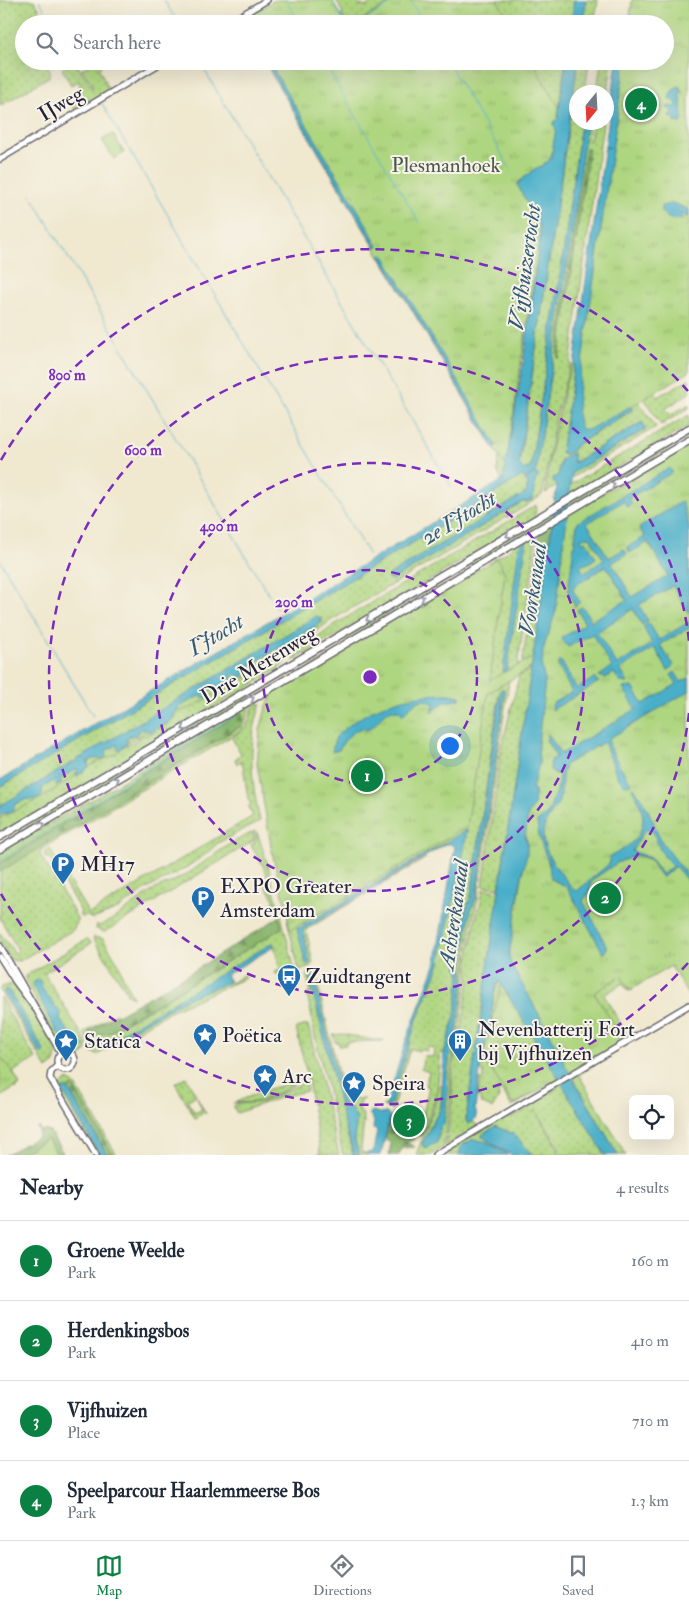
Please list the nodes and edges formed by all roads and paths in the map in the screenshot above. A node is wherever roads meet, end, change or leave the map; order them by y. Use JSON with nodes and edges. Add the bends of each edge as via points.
{"nodes":[{"id":1,"x":267,"y":0,"type":"edge"},
{"id":2,"x":242,"y":15,"type":"edge"},
{"id":3,"x":149,"y":70,"type":"edge"},
{"id":4,"x":0,"y":158,"type":"edge"},
{"id":5,"x":689,"y":428,"type":"edge"},
{"id":6,"x":689,"y":440,"type":"edge"},
{"id":7,"x":0,"y":837,"type":"edge"},
{"id":8,"x":0,"y":849,"type":"edge"},
{"id":9,"x":0,"y":946,"type":"edge"},
{"id":10,"x":0,"y":957,"type":"edge"},
{"id":11,"x":689,"y":1005,"type":"edge"},
{"id":12,"x":35,"y":1008,"type":"junction"},
{"id":13,"x":61,"y":1053,"type":"junction"},
{"id":14,"x":58,"y":1066,"type":"junction"},
{"id":15,"x":96,"y":1155,"type":"edge"},
{"id":16,"x":435,"y":1155,"type":"edge"}],
"edges":[{"from":1,"to":2,"type":"street"},
{"from":3,"to":4,"type":"street","name":"IJweg"},
{"from":5,"to":7,"type":"highway","name":"Drie Merenweg","one_way":true},
{"from":8,"to":6,"type":"highway","name":"Drie Merenweg","one_way":true},
{"from":9,"to":12,"type":"street"},
{"from":10,"to":12,"type":"street"},
{"from":11,"to":16,"type":"street"},
{"from":12,"to":13,"type":"street"},
{"from":13,"to":14,"type":"street","via":[[57,1059]]},
{"from":13,"to":14,"type":"street","via":[[71,1054],[74,1064],[68,1070]]},
{"from":14,"to":15,"type":"street","via":[[50,1078]]}]}
